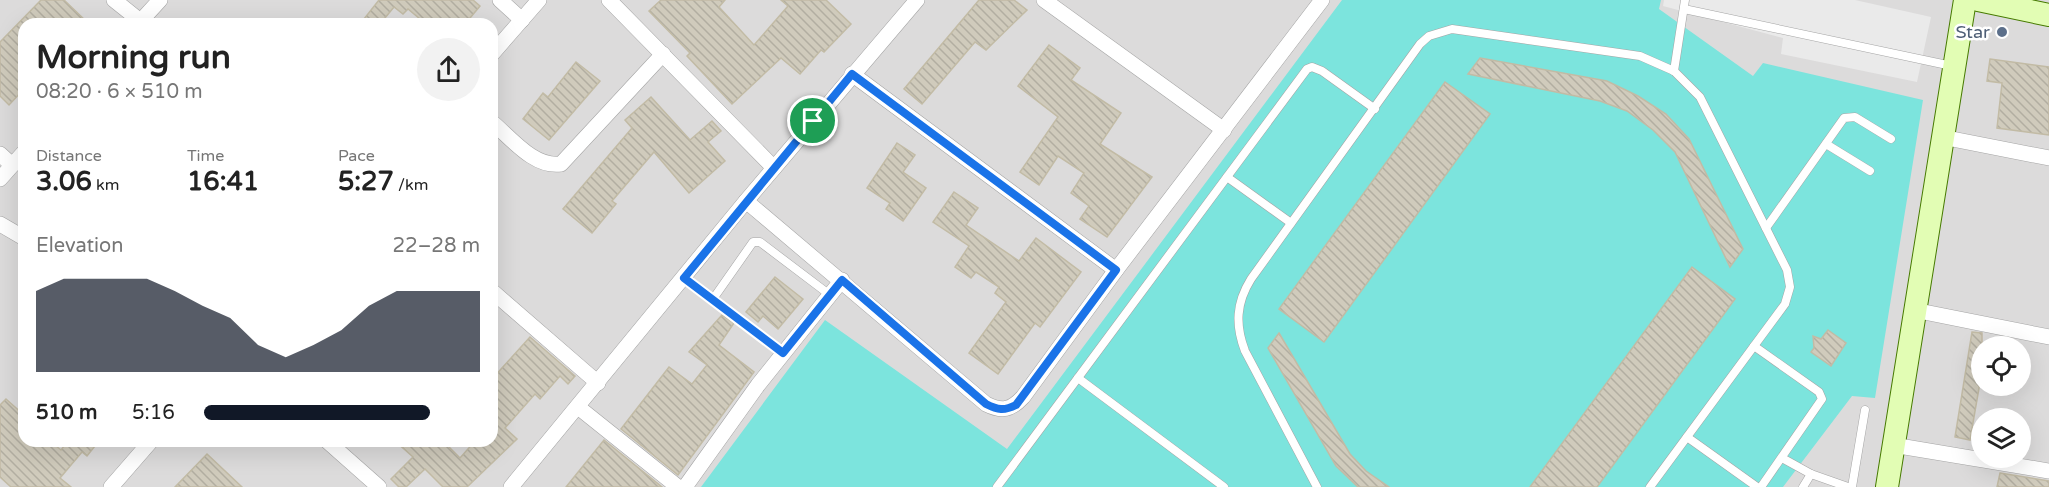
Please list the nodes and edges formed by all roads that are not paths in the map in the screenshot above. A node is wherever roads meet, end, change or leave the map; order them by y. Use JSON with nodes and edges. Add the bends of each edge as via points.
{"nodes":[{"id":1,"x":114,"y":0,"type":"edge"},
{"id":2,"x":160,"y":0,"type":"edge"},
{"id":3,"x":500,"y":0,"type":"edge"},
{"id":4,"x":539,"y":0,"type":"edge"},
{"id":5,"x":609,"y":0,"type":"edge"},
{"id":6,"x":916,"y":0,"type":"edge"},
{"id":7,"x":1044,"y":0,"type":"edge"},
{"id":8,"x":1322,"y":0,"type":"edge"},
{"id":9,"x":1685,"y":0,"type":"edge"},
{"id":10,"x":1965,"y":0,"type":"edge"},
{"id":11,"x":1978,"y":0,"type":"edge"},
{"id":12,"x":1684,"y":9,"type":"junction"},
{"id":13,"x":2049,"y":15,"type":"edge"},
{"id":14,"x":135,"y":18,"type":"edge"},
{"id":15,"x":145,"y":18,"type":"edge"},
{"id":16,"x":522,"y":20,"type":"junction"},
{"id":17,"x":498,"y":47,"type":"edge"},
{"id":18,"x":663,"y":54,"type":"junction"},
{"id":19,"x":1954,"y":66,"type":"junction"},
{"id":20,"x":1674,"y":71,"type":"junction"},
{"id":21,"x":852,"y":74,"type":"junction"},
{"id":22,"x":1375,"y":109,"type":"junction"},
{"id":23,"x":498,"y":127,"type":"edge"},
{"id":24,"x":1224,"y":130,"type":"junction"},
{"id":25,"x":1942,"y":137,"type":"junction"},
{"id":26,"x":1891,"y":139,"type":"dead end"},
{"id":27,"x":1826,"y":144,"type":"junction"},
{"id":28,"x":0,"y":153,"type":"edge"},
{"id":29,"x":18,"y":158,"type":"edge"},
{"id":30,"x":2049,"y":158,"type":"edge"},
{"id":31,"x":12,"y":165,"type":"junction"},
{"id":32,"x":774,"y":168,"type":"junction"},
{"id":33,"x":1870,"y":171,"type":"dead end"},
{"id":34,"x":1227,"y":177,"type":"junction"},
{"id":35,"x":0,"y":179,"type":"edge"},
{"id":36,"x":746,"y":201,"type":"junction"},
{"id":37,"x":0,"y":224,"type":"edge"},
{"id":38,"x":1291,"y":224,"type":"junction"},
{"id":39,"x":1766,"y":228,"type":"junction"},
{"id":40,"x":18,"y":234,"type":"edge"},
{"id":41,"x":1116,"y":270,"type":"junction"},
{"id":42,"x":684,"y":278,"type":"junction"},
{"id":43,"x":842,"y":280,"type":"junction"},
{"id":44,"x":830,"y":295,"type":"junction"},
{"id":45,"x":498,"y":296,"type":"edge"},
{"id":46,"x":713,"y":299,"type":"junction"},
{"id":47,"x":1914,"y":310,"type":"junction"},
{"id":48,"x":2049,"y":337,"type":"edge"},
{"id":49,"x":1754,"y":346,"type":"junction"},
{"id":50,"x":783,"y":353,"type":"junction"},
{"id":51,"x":1078,"y":378,"type":"junction"},
{"id":52,"x":598,"y":383,"type":"junction"},
{"id":53,"x":578,"y":407,"type":"junction"},
{"id":54,"x":1865,"y":410,"type":"dead end"},
{"id":55,"x":1688,"y":437,"type":"junction"},
{"id":56,"x":1893,"y":445,"type":"junction"},
{"id":57,"x":146,"y":447,"type":"edge"},
{"id":58,"x":334,"y":447,"type":"edge"},
{"id":59,"x":1782,"y":458,"type":"junction"},
{"id":60,"x":2049,"y":471,"type":"edge"},
{"id":61,"x":1811,"y":474,"type":"junction"},
{"id":62,"x":111,"y":487,"type":"edge"},
{"id":63,"x":379,"y":487,"type":"edge"},
{"id":64,"x":511,"y":487,"type":"edge"},
{"id":65,"x":678,"y":487,"type":"edge"},
{"id":66,"x":685,"y":487,"type":"edge"},
{"id":67,"x":997,"y":487,"type":"edge"},
{"id":68,"x":1224,"y":487,"type":"edge"},
{"id":69,"x":1317,"y":487,"type":"edge"},
{"id":70,"x":1650,"y":487,"type":"edge"},
{"id":71,"x":1759,"y":487,"type":"edge"},
{"id":72,"x":1803,"y":487,"type":"edge"},
{"id":73,"x":1850,"y":487,"type":"edge"},
{"id":74,"x":1887,"y":487,"type":"edge"}],
"edges":[{"from":1,"to":14,"type":"street"},
{"from":2,"to":15,"type":"street"},
{"from":3,"to":16,"type":"street"},
{"from":4,"to":16,"type":"street"},
{"from":5,"to":18,"type":"street"},
{"from":6,"to":21,"type":"street"},
{"from":7,"to":24,"type":"street"},
{"from":8,"to":24,"type":"street"},
{"from":9,"to":12,"type":"lane"},
{"from":10,"to":19,"type":"street"},
{"from":11,"to":13,"type":"street"},
{"from":12,"to":19,"type":"lane"},
{"from":12,"to":20,"type":"lane"},
{"from":16,"to":17,"type":"street"},
{"from":18,"to":23,"type":"street","via":[[561,164],[545,164],[531,156]]},
{"from":18,"to":32,"type":"street"},
{"from":19,"to":25,"type":"street"},
{"from":20,"to":22,"type":"lane","via":[[1640,56],[1452,29],[1420,44]]},
{"from":20,"to":39,"type":"lane","via":[[1700,97]]},
{"from":21,"to":32,"type":"street"},
{"from":21,"to":41,"type":"street"},
{"from":22,"to":34,"type":"lane","via":[[1318,68],[1307,69]]},
{"from":22,"to":38,"type":"lane"},
{"from":24,"to":41,"type":"street"},
{"from":25,"to":30,"type":"street"},
{"from":25,"to":47,"type":"street"},
{"from":26,"to":27,"type":"lane","via":[[1851,116],[1844,118]]},
{"from":27,"to":33,"type":"lane"},
{"from":27,"to":39,"type":"lane"},
{"from":28,"to":31,"type":"street"},
{"from":29,"to":31,"type":"street"},
{"from":31,"to":35,"type":"street"},
{"from":32,"to":36,"type":"street"},
{"from":34,"to":38,"type":"lane"},
{"from":34,"to":51,"type":"lane"},
{"from":36,"to":42,"type":"street"},
{"from":36,"to":43,"type":"street"},
{"from":37,"to":40,"type":"street"},
{"from":38,"to":69,"type":"lane","via":[[1243,292],[1237,322],[1245,351]]},
{"from":39,"to":49,"type":"lane","via":[[1787,270],[1790,288],[1785,304]]},
{"from":41,"to":43,"type":"street","via":[[1023,397],[1006,410],[986,404]]},
{"from":42,"to":46,"type":"lane"},
{"from":42,"to":52,"type":"street"},
{"from":43,"to":44,"type":"street"},
{"from":44,"to":46,"type":"lane","via":[[760,242],[753,242]]},
{"from":44,"to":50,"type":"street"},
{"from":45,"to":52,"type":"street"},
{"from":46,"to":50,"type":"lane"},
{"from":47,"to":48,"type":"street"},
{"from":47,"to":56,"type":"street"},
{"from":49,"to":55,"type":"lane"},
{"from":49,"to":59,"type":"lane","via":[[1821,395],[1821,403]]},
{"from":50,"to":66,"type":"street"},
{"from":51,"to":67,"type":"lane"},
{"from":51,"to":68,"type":"lane"},
{"from":52,"to":53,"type":"street"},
{"from":53,"to":64,"type":"street"},
{"from":53,"to":65,"type":"street"},
{"from":54,"to":73,"type":"lane"},
{"from":55,"to":70,"type":"lane"},
{"from":55,"to":71,"type":"lane"},
{"from":56,"to":60,"type":"street"},
{"from":56,"to":74,"type":"street"},
{"from":57,"to":62,"type":"street"},
{"from":58,"to":63,"type":"street"},
{"from":59,"to":61,"type":"lane"},
{"from":59,"to":71,"type":"lane"},
{"from":61,"to":72,"type":"lane"},
{"from":61,"to":73,"type":"lane"}]}
